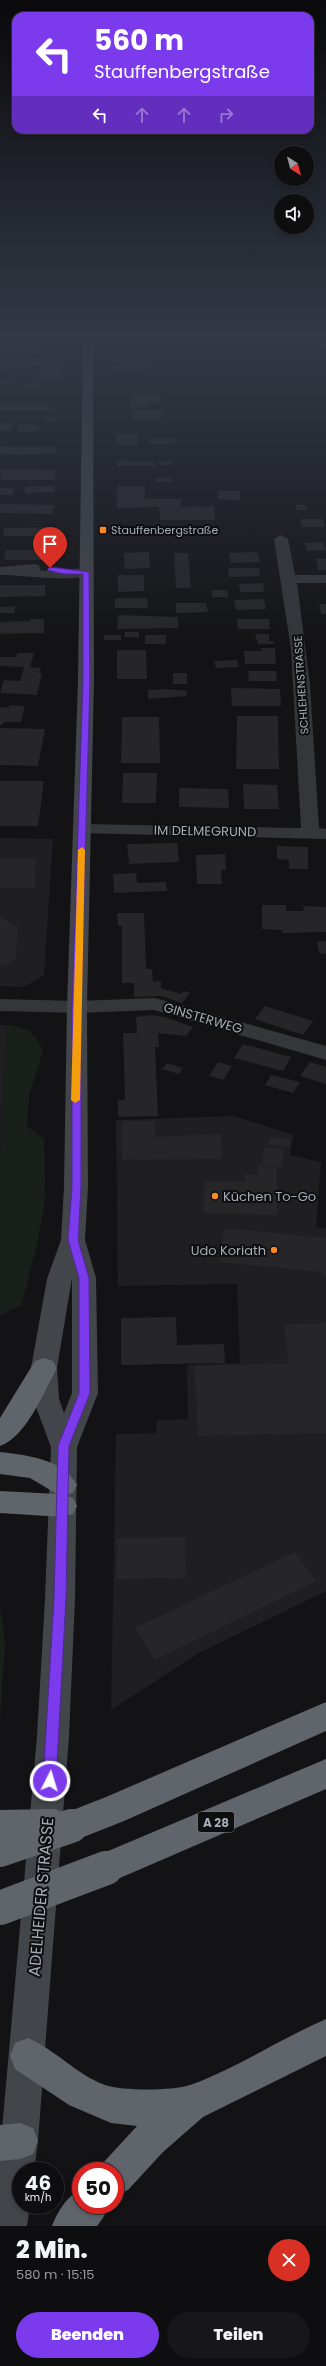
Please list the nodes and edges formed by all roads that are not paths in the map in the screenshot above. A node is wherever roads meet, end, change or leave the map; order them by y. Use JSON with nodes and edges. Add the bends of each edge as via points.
{"nodes":[{"id":1,"x":87,"y":440,"type":"edge"},
{"id":2,"x":281,"y":539,"type":"dead end"},
{"id":3,"x":0,"y":571,"type":"edge"},
{"id":4,"x":86,"y":572,"type":"junction"},
{"id":5,"x":290,"y":579,"type":"junction"},
{"id":6,"x":326,"y":579,"type":"edge"},
{"id":7,"x":83,"y":829,"type":"junction"},
{"id":8,"x":318,"y":834,"type":"edge"},
{"id":9,"x":0,"y":1006,"type":"edge"},
{"id":10,"x":76,"y":1007,"type":"junction"},
{"id":11,"x":326,"y":1052,"type":"edge"},
{"id":12,"x":73,"y":1240,"type":"junction"},
{"id":13,"x":44,"y":1368,"type":"junction"},
{"id":14,"x":0,"y":1435,"type":"edge"},
{"id":15,"x":64,"y":1446,"type":"junction"},
{"id":16,"x":0,"y":1463,"type":"edge"},
{"id":17,"x":63,"y":1495,"type":"junction"},
{"id":18,"x":0,"y":1502,"type":"edge"},
{"id":19,"x":326,"y":1716,"type":"edge"},
{"id":20,"x":326,"y":1774,"type":"edge"},
{"id":21,"x":71,"y":1826,"type":"junction"},
{"id":22,"x":0,"y":1827,"type":"edge"},
{"id":23,"x":0,"y":1850,"type":"edge"},
{"id":24,"x":0,"y":1908,"type":"edge"},
{"id":25,"x":326,"y":2037,"type":"edge"},
{"id":26,"x":28,"y":2056,"type":"junction"},
{"id":27,"x":190,"y":2104,"type":"junction"},
{"id":28,"x":10,"y":2142,"type":"edge"},
{"id":29,"x":124,"y":2167,"type":"edge"},
{"id":30,"x":82,"y":2214,"type":"edge"},
{"id":31,"x":8,"y":2226,"type":"edge"},
{"id":32,"x":71,"y":2226,"type":"edge"}],
"edges":[{"from":1,"to":4,"type":"main road","name":"ADELHEIDER STRASSE"},
{"from":2,"to":5,"type":"street","name":"SCHLEHENSTRASSE"},
{"from":3,"to":4,"type":"street","via":[[40,575]]},
{"from":4,"to":7,"type":"main road","name":"ADELHEIDER STRASSE"},
{"from":5,"to":6,"type":"street"},
{"from":5,"to":8,"type":"street","name":"SCHLEHENSTRASSE"},
{"from":7,"to":8,"type":"street","name":"IM DELMEGRUND"},
{"from":7,"to":10,"type":"main road","name":"ADELHEIDER STRASSE"},
{"from":9,"to":10,"type":"street","name":"GINSTERWEG"},
{"from":10,"to":11,"type":"street","name":"GINSTERWEG","via":[[155,1004]]},
{"from":10,"to":12,"type":"main road","name":"ADELHEIDER STRASSE","via":[[76,1187]]},
{"from":12,"to":13,"type":"main road","name":"ADELHEIDER STRASSE","via":[[59,1279]]},
{"from":12,"to":15,"type":"main road","name":"ADELHEIDER STRASSE","via":[[84,1278],[85,1393]]},
{"from":13,"to":14,"type":"highway","via":[[13,1422]]},
{"from":13,"to":15,"type":"main road","name":"ADELHEIDER STRASSE","via":[[46,1399]]},
{"from":15,"to":17,"type":"main road","name":"ADELHEIDER STRASSE"},
{"from":16,"to":17,"type":"highway","via":[[26,1466],[45,1472]]},
{"from":17,"to":18,"type":"highway"},
{"from":17,"to":26,"type":"main road","name":"ADELHEIDER STRASSE","via":[[53,1736]]},
{"from":19,"to":21,"type":"highway"},
{"from":20,"to":24,"type":"highway","number":"A 28","bridge":true,"via":[[106,1868]]},
{"from":21,"to":22,"type":"highway","bridge":true},
{"from":21,"to":23,"type":"highway","bridge":true},
{"from":25,"to":27,"type":"highway","via":[[288,2058]]},
{"from":26,"to":27,"type":"highway","via":[[70,2086],[102,2102],[139,2107]]},
{"from":26,"to":28,"type":"main road","name":"ADELHEIDER STRASSE"},
{"from":27,"to":29,"type":"highway","via":[[150,2139]]},
{"from":28,"to":31,"type":"main road","name":"ADELHEIDER STRASSE"},
{"from":30,"to":32,"type":"highway"}]}
